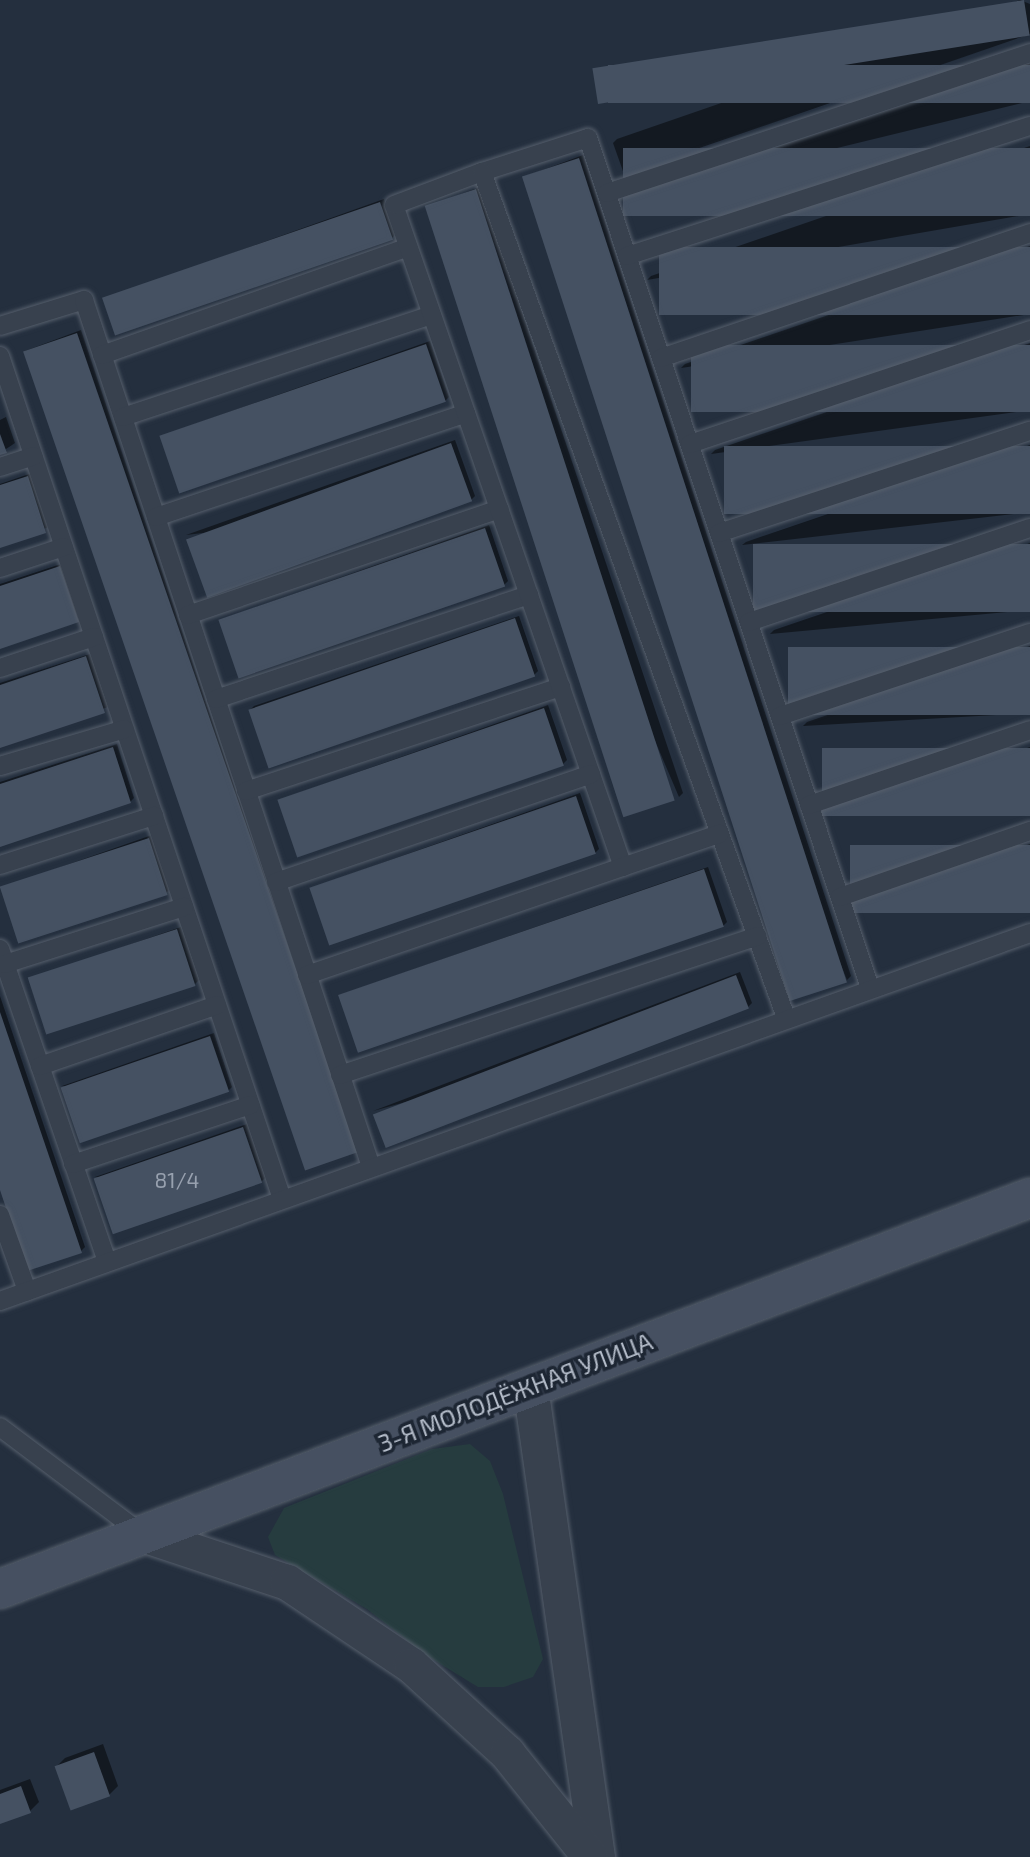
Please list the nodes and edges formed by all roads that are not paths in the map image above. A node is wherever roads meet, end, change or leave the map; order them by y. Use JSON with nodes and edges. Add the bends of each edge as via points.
{"nodes":[{"id":1,"x":1030,"y":53,"type":"edge"},
{"id":2,"x":1030,"y":126,"type":"edge"},
{"id":3,"x":482,"y":172,"type":"junction"},
{"id":4,"x":607,"y":193,"type":"junction"},
{"id":5,"x":1030,"y":233,"type":"edge"},
{"id":6,"x":408,"y":247,"type":"junction"},
{"id":7,"x":628,"y":256,"type":"junction"},
{"id":8,"x":432,"y":315,"type":"junction"},
{"id":9,"x":0,"y":326,"type":"edge"},
{"id":10,"x":1030,"y":330,"type":"edge"},
{"id":11,"x":0,"y":355,"type":"edge"},
{"id":12,"x":102,"y":355,"type":"junction"},
{"id":13,"x":661,"y":358,"type":"junction"},
{"id":14,"x":7,"y":401,"type":"edge"},
{"id":15,"x":466,"y":413,"type":"junction"},
{"id":16,"x":123,"y":417,"type":"junction"},
{"id":17,"x":1030,"y":431,"type":"edge"},
{"id":18,"x":690,"y":444,"type":"junction"},
{"id":19,"x":33,"y":456,"type":"junction"},
{"id":20,"x":0,"y":467,"type":"edge"},
{"id":21,"x":499,"y":509,"type":"junction"},
{"id":22,"x":156,"y":517,"type":"junction"},
{"id":23,"x":1030,"y":528,"type":"edge"},
{"id":24,"x":719,"y":533,"type":"junction"},
{"id":25,"x":64,"y":548,"type":"junction"},
{"id":26,"x":0,"y":568,"type":"edge"},
{"id":27,"x":529,"y":595,"type":"junction"},
{"id":28,"x":188,"y":615,"type":"junction"},
{"id":29,"x":749,"y":622,"type":"junction"},
{"id":30,"x":1030,"y":633,"type":"edge"},
{"id":31,"x":94,"y":637,"type":"junction"},
{"id":32,"x":0,"y":668,"type":"edge"},
{"id":33,"x":561,"y":687,"type":"junction"},
{"id":34,"x":216,"y":699,"type":"junction"},
{"id":35,"x":780,"y":716,"type":"junction"},
{"id":36,"x":125,"y":729,"type":"junction"},
{"id":37,"x":1030,"y":730,"type":"edge"},
{"id":38,"x":0,"y":766,"type":"edge"},
{"id":39,"x":591,"y":774,"type":"junction"},
{"id":40,"x":246,"y":791,"type":"junction"},
{"id":41,"x":809,"y":805,"type":"junction"},
{"id":42,"x":154,"y":817,"type":"junction"},
{"id":43,"x":1030,"y":831,"type":"edge"},
{"id":44,"x":720,"y":834,"type":"junction"},
{"id":45,"x":0,"y":865,"type":"edge"},
{"id":46,"x":623,"y":867,"type":"junction"},
{"id":47,"x":276,"y":882,"type":"junction"},
{"id":48,"x":840,"y":897,"type":"junction"},
{"id":49,"x":184,"y":907,"type":"junction"},
{"id":50,"x":1030,"y":933,"type":"edge"},
{"id":51,"x":757,"y":936,"type":"junction"},
{"id":52,"x":2,"y":956,"type":"edge"},
{"id":53,"x":307,"y":975,"type":"junction"},
{"id":54,"x":870,"y":988,"type":"junction"},
{"id":55,"x":217,"y":1005,"type":"junction"},
{"id":56,"x":786,"y":1018,"type":"junction"},
{"id":57,"x":40,"y":1066,"type":"junction"},
{"id":58,"x":340,"y":1074,"type":"junction"},
{"id":59,"x":250,"y":1105,"type":"junction"},
{"id":60,"x":73,"y":1164,"type":"junction"},
{"id":61,"x":371,"y":1167,"type":"junction"},
{"id":62,"x":1030,"y":1198,"type":"edge"},
{"id":63,"x":282,"y":1199,"type":"junction"},
{"id":64,"x":1,"y":1222,"type":"edge"},
{"id":65,"x":107,"y":1262,"type":"junction"},
{"id":66,"x":27,"y":1291,"type":"junction"},
{"id":67,"x":0,"y":1301,"type":"edge"},
{"id":68,"x":530,"y":1386,"type":"junction"},
{"id":69,"x":0,"y":1427,"type":"edge"},
{"id":70,"x":142,"y":1534,"type":"junction"},
{"id":71,"x":0,"y":1589,"type":"edge"},
{"id":72,"x":590,"y":1857,"type":"edge"},
{"id":73,"x":597,"y":1857,"type":"edge"}],
"edges":[{"from":1,"to":4,"type":"lane"},
{"from":2,"to":7,"type":"lane"},
{"from":3,"to":4,"type":"lane","via":[[588,138]]},
{"from":3,"to":6,"type":"lane","via":[[394,205]]},
{"from":3,"to":44,"type":"lane"},
{"from":4,"to":7,"type":"lane"},
{"from":5,"to":13,"type":"lane"},
{"from":6,"to":8,"type":"lane"},
{"from":6,"to":12,"type":"lane"},
{"from":7,"to":13,"type":"lane"},
{"from":8,"to":15,"type":"lane"},
{"from":8,"to":16,"type":"lane"},
{"from":9,"to":12,"type":"lane","via":[[83,300]]},
{"from":10,"to":18,"type":"lane"},
{"from":11,"to":14,"type":"lane"},
{"from":12,"to":16,"type":"lane"},
{"from":13,"to":18,"type":"lane"},
{"from":14,"to":19,"type":"lane"},
{"from":15,"to":21,"type":"lane"},
{"from":15,"to":22,"type":"lane"},
{"from":16,"to":22,"type":"lane"},
{"from":17,"to":24,"type":"lane"},
{"from":18,"to":24,"type":"lane"},
{"from":19,"to":20,"type":"lane"},
{"from":19,"to":25,"type":"lane"},
{"from":21,"to":27,"type":"lane"},
{"from":21,"to":28,"type":"lane"},
{"from":22,"to":28,"type":"lane"},
{"from":23,"to":29,"type":"lane"},
{"from":24,"to":29,"type":"lane"},
{"from":25,"to":26,"type":"lane"},
{"from":25,"to":31,"type":"lane"},
{"from":27,"to":33,"type":"lane"},
{"from":27,"to":34,"type":"lane"},
{"from":28,"to":34,"type":"lane"},
{"from":29,"to":35,"type":"lane"},
{"from":30,"to":35,"type":"lane"},
{"from":31,"to":32,"type":"lane"},
{"from":31,"to":36,"type":"lane"},
{"from":33,"to":39,"type":"lane"},
{"from":33,"to":40,"type":"lane"},
{"from":34,"to":40,"type":"lane"},
{"from":35,"to":41,"type":"lane"},
{"from":36,"to":38,"type":"lane"},
{"from":36,"to":42,"type":"lane"},
{"from":37,"to":41,"type":"lane"},
{"from":39,"to":46,"type":"lane"},
{"from":39,"to":47,"type":"lane"},
{"from":40,"to":47,"type":"lane"},
{"from":41,"to":48,"type":"lane"},
{"from":42,"to":45,"type":"lane"},
{"from":42,"to":49,"type":"lane"},
{"from":43,"to":48,"type":"lane"},
{"from":44,"to":46,"type":"lane"},
{"from":44,"to":51,"type":"lane"},
{"from":46,"to":53,"type":"lane"},
{"from":47,"to":53,"type":"lane"},
{"from":48,"to":54,"type":"lane"},
{"from":49,"to":52,"type":"lane"},
{"from":49,"to":55,"type":"lane"},
{"from":50,"to":54,"type":"lane"},
{"from":51,"to":56,"type":"lane"},
{"from":51,"to":58,"type":"lane"},
{"from":52,"to":57,"type":"lane"},
{"from":53,"to":58,"type":"lane"},
{"from":54,"to":56,"type":"lane"},
{"from":55,"to":57,"type":"lane"},
{"from":55,"to":59,"type":"lane"},
{"from":56,"to":61,"type":"lane"},
{"from":57,"to":60,"type":"lane"},
{"from":58,"to":61,"type":"lane"},
{"from":59,"to":60,"type":"lane"},
{"from":59,"to":63,"type":"lane"},
{"from":60,"to":65,"type":"lane"},
{"from":61,"to":63,"type":"lane"},
{"from":62,"to":68,"type":"main road","name":"3-Я МОЛОДЁЖНАЯ УЛИЦА"},
{"from":63,"to":65,"type":"lane"},
{"from":64,"to":66,"type":"lane"},
{"from":65,"to":66,"type":"lane"},
{"from":66,"to":67,"type":"lane"},
{"from":68,"to":70,"type":"main road","name":"3-Я МОЛОДЁЖНАЯ УЛИЦА"},
{"from":68,"to":73,"type":"street"},
{"from":69,"to":70,"type":"lane"},
{"from":70,"to":71,"type":"main road","name":"3-Я МОЛОДЁЖНАЯ УЛИЦА"},
{"from":70,"to":72,"type":"street","via":[[287,1582],[411,1665],[507,1753]]}]}
